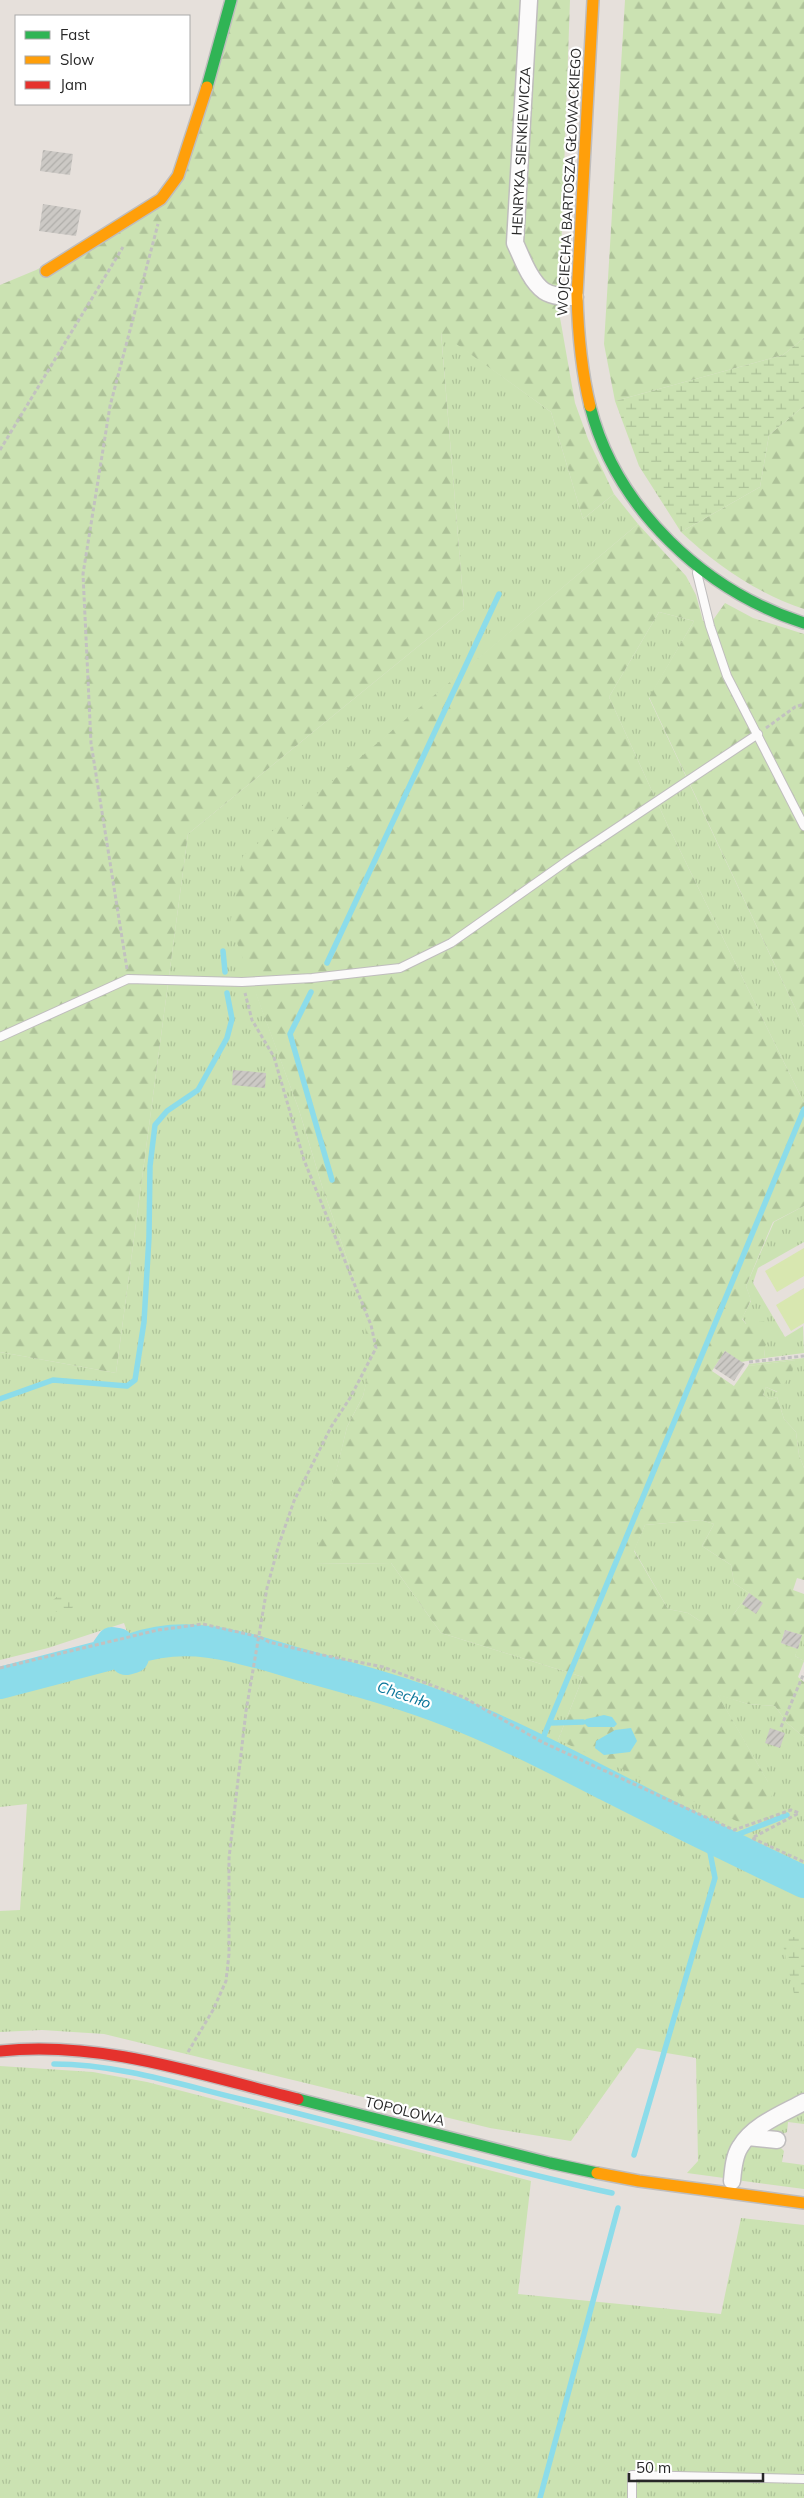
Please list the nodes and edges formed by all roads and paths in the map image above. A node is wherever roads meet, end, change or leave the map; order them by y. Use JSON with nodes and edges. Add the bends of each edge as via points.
{"nodes":[{"id":1,"x":231,"y":0,"type":"edge"},
{"id":2,"x":529,"y":0,"type":"edge"},
{"id":3,"x":593,"y":0,"type":"edge"},
{"id":4,"x":161,"y":198,"type":"junction"},
{"id":5,"x":125,"y":244,"type":"dead end"},
{"id":6,"x":46,"y":272,"type":"dead end"},
{"id":7,"x":576,"y":297,"type":"junction"},
{"id":8,"x":0,"y":450,"type":"edge"},
{"id":9,"x":695,"y":566,"type":"junction"},
{"id":10,"x":804,"y":623,"type":"edge"},
{"id":11,"x":804,"y":704,"type":"edge"},
{"id":12,"x":758,"y":734,"type":"junction"},
{"id":13,"x":804,"y":826,"type":"edge"},
{"id":14,"x":128,"y":979,"type":"junction"},
{"id":15,"x":242,"y":982,"type":"junction"},
{"id":16,"x":0,"y":1037,"type":"edge"},
{"id":17,"x":804,"y":1356,"type":"edge"},
{"id":18,"x":749,"y":1362,"type":"dead end"},
{"id":19,"x":260,"y":1637,"type":"junction"},
{"id":20,"x":0,"y":1668,"type":"edge"},
{"id":21,"x":804,"y":1673,"type":"edge"},
{"id":22,"x":781,"y":1727,"type":"dead end"},
{"id":23,"x":804,"y":1862,"type":"edge"},
{"id":24,"x":0,"y":2051,"type":"edge"},
{"id":25,"x":178,"y":2070,"type":"junction"},
{"id":26,"x":804,"y":2102,"type":"edge"},
{"id":27,"x":748,"y":2137,"type":"junction"},
{"id":28,"x":777,"y":2140,"type":"dead end"},
{"id":29,"x":732,"y":2181,"type":"dead end"},
{"id":30,"x":804,"y":2203,"type":"edge"},
{"id":31,"x":804,"y":2479,"type":"edge"},
{"id":32,"x":632,"y":2498,"type":"edge"}],
"edges":[{"from":1,"to":4,"type":"street","via":[[216,59],[178,176]]},
{"from":2,"to":7,"type":"street","name":"HENRYKA SIENKIEWICZA","via":[[516,243],[526,267],[544,291]]},
{"from":3,"to":7,"type":"street","name":"WOJCIECHA BARTOSZA GŁOWACKIEGO"},
{"from":4,"to":6,"type":"street"},
{"from":4,"to":14,"type":"path","via":[[157,236],[110,406],[83,574],[91,742]]},
{"from":5,"to":8,"type":"path"},
{"from":7,"to":9,"type":"street","name":"WOJCIECHA BARTOSZA GŁOWACKIEGO","via":[[579,358],[599,436],[638,506]]},
{"from":9,"to":10,"type":"street","name":"WOJCIECHA BARTOSZA GŁOWACKIEGO","via":[[724,588],[756,605]]},
{"from":9,"to":12,"type":"lane","via":[[727,676]]},
{"from":11,"to":12,"type":"path"},
{"from":12,"to":13,"type":"lane"},
{"from":12,"to":15,"type":"lane","via":[[567,861],[451,943],[400,968]]},
{"from":14,"to":15,"type":"lane"},
{"from":14,"to":16,"type":"lane"},
{"from":15,"to":19,"type":"path","via":[[252,1020],[274,1057],[304,1160],[371,1325],[376,1348],[294,1501],[267,1588]]},
{"from":17,"to":18,"type":"path"},
{"from":19,"to":20,"type":"path","via":[[203,1624],[158,1630]]},
{"from":19,"to":23,"type":"path","via":[[269,1642],[382,1667],[463,1697],[542,1742],[734,1830],[791,1810],[798,1814],[752,1838]]},
{"from":19,"to":25,"type":"path","via":[[246,1711],[230,1858],[226,1981]]},
{"from":21,"to":22,"type":"path"},
{"from":24,"to":25,"type":"street","name":"TOPOLOWA","via":[[71,2049]]},
{"from":25,"to":30,"type":"street","name":"TOPOLOWA","via":[[550,2163],[639,2181]]},
{"from":26,"to":27,"type":"street"},
{"from":27,"to":28,"type":"street"},
{"from":27,"to":29,"type":"street","via":[[738,2148]]},
{"from":31,"to":32,"type":"lane","via":[[632,2475]]}]}
